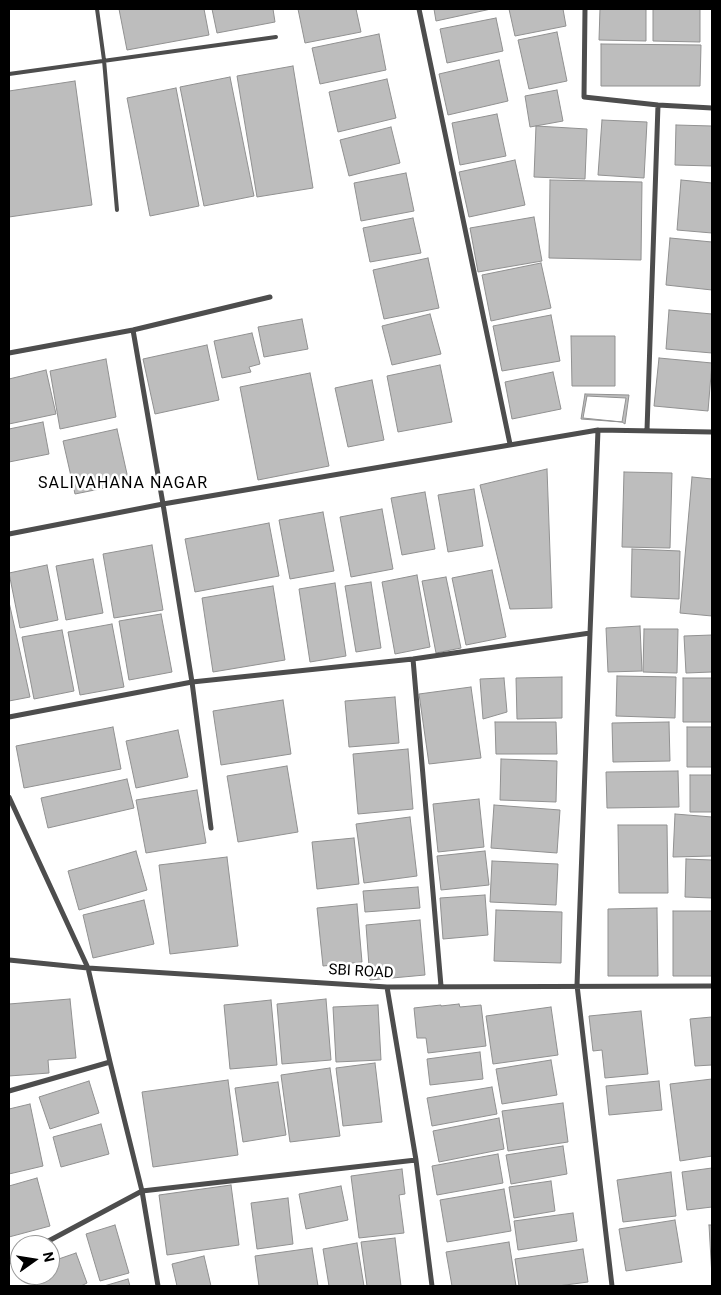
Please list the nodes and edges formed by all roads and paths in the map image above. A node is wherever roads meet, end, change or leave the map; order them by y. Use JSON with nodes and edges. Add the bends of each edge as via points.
{"nodes":[{"id":1,"x":97,"y":9,"type":"edge"},
{"id":2,"x":418,"y":9,"type":"edge"},
{"id":3,"x":585,"y":9,"type":"edge"},
{"id":4,"x":276,"y":37,"type":"dead end"},
{"id":5,"x":104,"y":60,"type":"junction"},
{"id":6,"x":9,"y":74,"type":"edge"},
{"id":7,"x":658,"y":104,"type":"junction"},
{"id":8,"x":712,"y":108,"type":"edge"},
{"id":9,"x":117,"y":210,"type":"dead end"},
{"id":10,"x":270,"y":297,"type":"dead end"},
{"id":11,"x":133,"y":330,"type":"junction"},
{"id":12,"x":9,"y":353,"type":"edge"},
{"id":13,"x":598,"y":430,"type":"junction"},
{"id":14,"x":647,"y":430,"type":"junction"},
{"id":15,"x":712,"y":432,"type":"edge"},
{"id":16,"x":510,"y":444,"type":"junction"},
{"id":17,"x":163,"y":504,"type":"junction"},
{"id":18,"x":9,"y":534,"type":"edge"},
{"id":19,"x":590,"y":633,"type":"junction"},
{"id":20,"x":413,"y":659,"type":"junction"},
{"id":21,"x":192,"y":682,"type":"junction"},
{"id":22,"x":9,"y":717,"type":"edge"},
{"id":23,"x":9,"y":797,"type":"edge"},
{"id":24,"x":211,"y":828,"type":"dead end"},
{"id":25,"x":9,"y":960,"type":"edge"},
{"id":26,"x":88,"y":968,"type":"junction"},
{"id":27,"x":577,"y":985,"type":"junction"},
{"id":28,"x":387,"y":986,"type":"junction"},
{"id":29,"x":440,"y":986,"type":"junction"},
{"id":30,"x":712,"y":986,"type":"edge"},
{"id":31,"x":110,"y":1062,"type":"junction"},
{"id":32,"x":9,"y":1091,"type":"edge"},
{"id":33,"x":416,"y":1160,"type":"junction"},
{"id":34,"x":142,"y":1191,"type":"junction"},
{"id":35,"x":60,"y":1235,"type":"edge"},
{"id":36,"x":158,"y":1286,"type":"edge"},
{"id":37,"x":432,"y":1286,"type":"edge"},
{"id":38,"x":612,"y":1286,"type":"edge"}],
"edges":[{"from":1,"to":5,"type":"lane"},
{"from":2,"to":16,"type":"street"},
{"from":3,"to":7,"type":"street","via":[[584,96]]},
{"from":4,"to":5,"type":"lane"},
{"from":5,"to":6,"type":"lane"},
{"from":5,"to":9,"type":"lane"},
{"from":7,"to":8,"type":"street"},
{"from":7,"to":14,"type":"street"},
{"from":10,"to":11,"type":"street"},
{"from":11,"to":12,"type":"street"},
{"from":11,"to":17,"type":"street"},
{"from":13,"to":14,"type":"street"},
{"from":13,"to":16,"type":"street"},
{"from":13,"to":19,"type":"street"},
{"from":14,"to":15,"type":"street"},
{"from":16,"to":17,"type":"street"},
{"from":17,"to":18,"type":"street"},
{"from":17,"to":21,"type":"street"},
{"from":19,"to":20,"type":"street"},
{"from":19,"to":27,"type":"street"},
{"from":20,"to":21,"type":"street"},
{"from":20,"to":29,"type":"street"},
{"from":21,"to":22,"type":"street"},
{"from":21,"to":24,"type":"street"},
{"from":23,"to":26,"type":"street"},
{"from":25,"to":26,"type":"street","name":"SBI ROAD"},
{"from":26,"to":28,"type":"street","name":"SBI ROAD"},
{"from":26,"to":31,"type":"street"},
{"from":27,"to":29,"type":"street","name":"SBI ROAD"},
{"from":27,"to":30,"type":"street","name":"SBI ROAD"},
{"from":27,"to":38,"type":"street"},
{"from":28,"to":29,"type":"street","name":"SBI ROAD"},
{"from":28,"to":33,"type":"street"},
{"from":31,"to":32,"type":"street"},
{"from":31,"to":34,"type":"street"},
{"from":33,"to":34,"type":"street"},
{"from":33,"to":37,"type":"street"},
{"from":34,"to":35,"type":"street"},
{"from":34,"to":36,"type":"street"}]}
